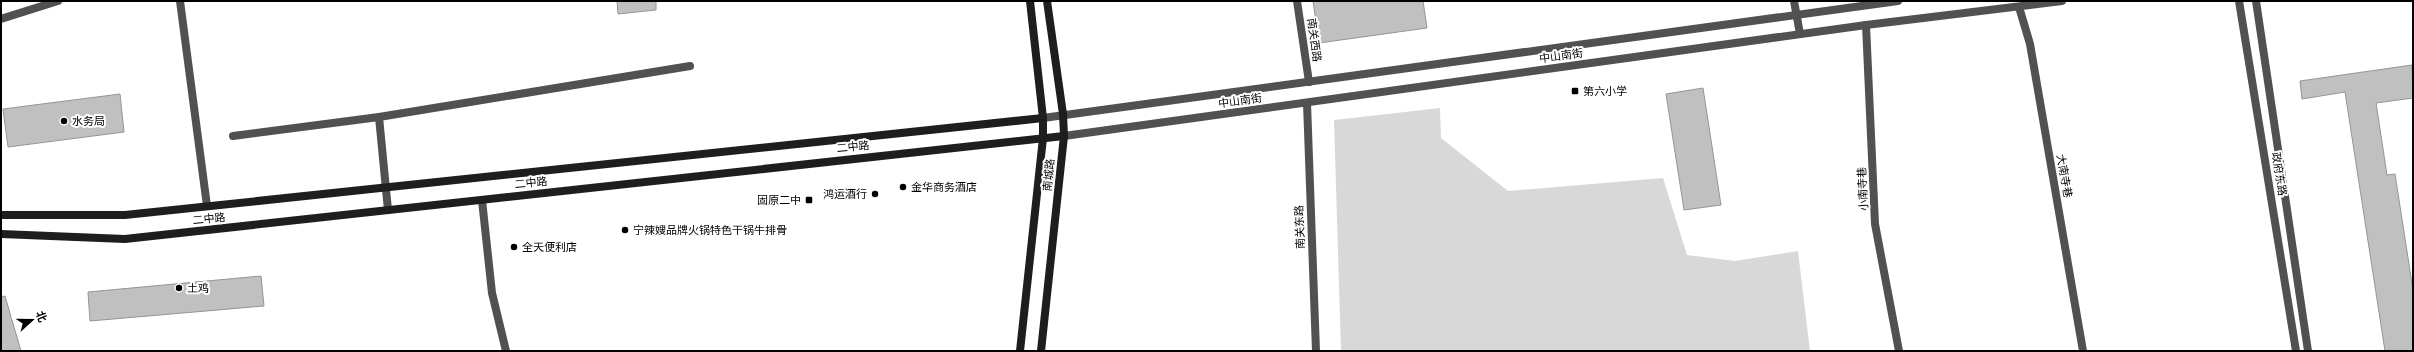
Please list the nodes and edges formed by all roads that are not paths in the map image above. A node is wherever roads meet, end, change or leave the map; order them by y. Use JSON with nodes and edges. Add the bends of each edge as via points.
{"nodes":[{"id":1,"x":58,"y":1,"type":"edge"},
{"id":2,"x":180,"y":1,"type":"edge"},
{"id":3,"x":1030,"y":1,"type":"edge"},
{"id":4,"x":1048,"y":1,"type":"edge"},
{"id":5,"x":1297,"y":1,"type":"edge"},
{"id":6,"x":1794,"y":1,"type":"edge"},
{"id":7,"x":1898,"y":1,"type":"edge"},
{"id":8,"x":2062,"y":1,"type":"edge"},
{"id":9,"x":2239,"y":1,"type":"edge"},
{"id":10,"x":2256,"y":1,"type":"edge"},
{"id":11,"x":2019,"y":7,"type":"junction"},
{"id":12,"x":1797,"y":15,"type":"junction"},
{"id":13,"x":1,"y":19,"type":"edge"},
{"id":14,"x":1866,"y":25,"type":"junction"},
{"id":15,"x":1800,"y":34,"type":"junction"},
{"id":16,"x":690,"y":66,"type":"dead end"},
{"id":17,"x":1309,"y":82,"type":"junction"},
{"id":18,"x":1306,"y":103,"type":"junction"},
{"id":19,"x":1063,"y":114,"type":"junction"},
{"id":20,"x":379,"y":117,"type":"junction"},
{"id":21,"x":1043,"y":118,"type":"junction"},
{"id":22,"x":234,"y":136,"type":"dead end"},
{"id":23,"x":1064,"y":136,"type":"junction"},
{"id":24,"x":1043,"y":138,"type":"junction"},
{"id":25,"x":386,"y":187,"type":"junction"},
{"id":26,"x":482,"y":200,"type":"junction"},
{"id":27,"x":207,"y":206,"type":"junction"},
{"id":28,"x":388,"y":210,"type":"junction"},
{"id":29,"x":1,"y":215,"type":"edge"},
{"id":30,"x":1,"y":234,"type":"edge"},
{"id":31,"x":506,"y":351,"type":"edge"},
{"id":32,"x":1020,"y":351,"type":"edge"},
{"id":33,"x":1041,"y":351,"type":"edge"},
{"id":34,"x":1316,"y":351,"type":"edge"},
{"id":35,"x":1900,"y":351,"type":"edge"},
{"id":36,"x":2083,"y":351,"type":"edge"},
{"id":37,"x":2296,"y":351,"type":"edge"},
{"id":38,"x":2308,"y":351,"type":"edge"}],
"edges":[{"from":1,"to":13,"type":"street"},
{"from":2,"to":27,"type":"street"},
{"from":3,"to":21,"type":"main road","name":"南城路"},
{"from":4,"to":19,"type":"main road","name":"南城路"},
{"from":5,"to":17,"type":"street","name":"南关西路"},
{"from":6,"to":12,"type":"street"},
{"from":7,"to":12,"type":"street","name":"中山南街"},
{"from":8,"to":11,"type":"street","name":"中山南街"},
{"from":9,"to":37,"type":"street","name":"政府东路"},
{"from":10,"to":38,"type":"street","name":"政府东路"},
{"from":11,"to":14,"type":"street","name":"中山南街"},
{"from":11,"to":36,"type":"street","name":"大南寺巷","via":[[2030,44]]},
{"from":12,"to":15,"type":"street"},
{"from":12,"to":17,"type":"street","name":"中山南街"},
{"from":14,"to":15,"type":"street","name":"中山南街"},
{"from":14,"to":35,"type":"street","name":"小南寺巷","via":[[1875,224]]},
{"from":15,"to":18,"type":"street","name":"中山南街"},
{"from":16,"to":20,"type":"street"},
{"from":17,"to":19,"type":"street","name":"中山南街"},
{"from":18,"to":23,"type":"street","name":"中山南街"},
{"from":18,"to":34,"type":"street","name":"南关东路"},
{"from":19,"to":21,"type":"street","name":"中山南街"},
{"from":19,"to":23,"type":"main road","name":"南城路"},
{"from":20,"to":22,"type":"street"},
{"from":20,"to":25,"type":"street"},
{"from":21,"to":24,"type":"main road","name":"南城路"},
{"from":21,"to":25,"type":"main road","name":"二中路"},
{"from":23,"to":24,"type":"main road","name":"二中路"},
{"from":23,"to":33,"type":"main road","name":"南城路"},
{"from":24,"to":26,"type":"main road","name":"二中路"},
{"from":24,"to":32,"type":"main road","name":"南城路"},
{"from":25,"to":27,"type":"main road","name":"二中路"},
{"from":25,"to":28,"type":"street"},
{"from":26,"to":28,"type":"main road","name":"二中路"},
{"from":26,"to":31,"type":"street","via":[[492,293]]},
{"from":27,"to":29,"type":"main road","name":"二中路","via":[[125,215]]},
{"from":28,"to":30,"type":"main road","name":"二中路","via":[[124,239]]}]}
